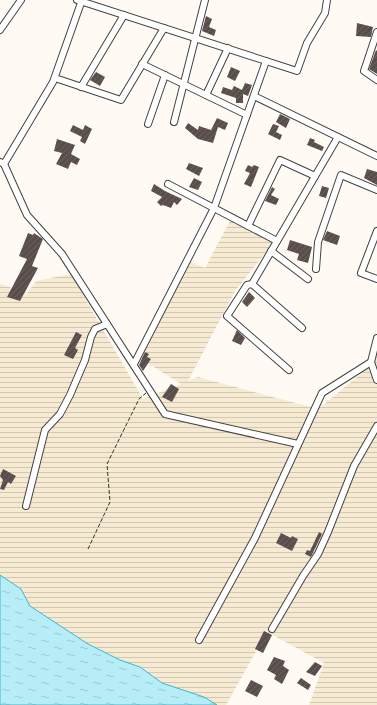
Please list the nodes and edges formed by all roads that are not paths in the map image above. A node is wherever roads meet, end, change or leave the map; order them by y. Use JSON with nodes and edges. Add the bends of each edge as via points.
{"nodes":[{"id":1,"x":21,"y":0,"type":"edge"},
{"id":2,"x":80,"y":0,"type":"edge"},
{"id":3,"x":205,"y":0,"type":"edge"},
{"id":4,"x":327,"y":0,"type":"edge"},
{"id":5,"x":124,"y":15,"type":"junction"},
{"id":6,"x":164,"y":28,"type":"junction"},
{"id":7,"x":0,"y":30,"type":"edge"},
{"id":8,"x":377,"y":32,"type":"edge"},
{"id":9,"x":195,"y":38,"type":"junction"},
{"id":10,"x":228,"y":48,"type":"junction"},
{"id":11,"x":266,"y":61,"type":"junction"},
{"id":12,"x":142,"y":64,"type":"junction"},
{"id":13,"x":165,"y":75,"type":"junction"},
{"id":14,"x":55,"y":78,"type":"junction"},
{"id":15,"x":377,"y":80,"type":"edge"},
{"id":16,"x":183,"y":84,"type":"junction"},
{"id":17,"x":81,"y":87,"type":"junction"},
{"id":18,"x":206,"y":95,"type":"junction"},
{"id":19,"x":254,"y":96,"type":"junction"},
{"id":20,"x":247,"y":115,"type":"junction"},
{"id":21,"x":174,"y":122,"type":"dead end"},
{"id":22,"x":148,"y":124,"type":"dead end"},
{"id":23,"x":338,"y":137,"type":"junction"},
{"id":24,"x":377,"y":156,"type":"edge"},
{"id":25,"x":2,"y":163,"type":"edge"},
{"id":26,"x":315,"y":176,"type":"junction"},
{"id":27,"x":168,"y":184,"type":"dead end"},
{"id":28,"x":377,"y":190,"type":"edge"},
{"id":29,"x":214,"y":208,"type":"junction"},
{"id":30,"x":248,"y":226,"type":"junction"},
{"id":31,"x":377,"y":231,"type":"edge"},
{"id":32,"x":277,"y":241,"type":"junction"},
{"id":33,"x":271,"y":251,"type":"junction"},
{"id":34,"x":316,"y":269,"type":"dead end"},
{"id":35,"x":377,"y":279,"type":"edge"},
{"id":36,"x":308,"y":280,"type":"dead end"},
{"id":37,"x":252,"y":284,"type":"junction"},
{"id":38,"x":108,"y":324,"type":"junction"},
{"id":39,"x":302,"y":328,"type":"dead end"},
{"id":40,"x":377,"y":338,"type":"edge"},
{"id":41,"x":371,"y":362,"type":"junction"},
{"id":42,"x":134,"y":364,"type":"junction"},
{"id":43,"x":289,"y":370,"type":"dead end"},
{"id":44,"x":377,"y":380,"type":"edge"},
{"id":45,"x":377,"y":426,"type":"edge"},
{"id":46,"x":298,"y":444,"type":"junction"},
{"id":47,"x":26,"y":506,"type":"dead end"},
{"id":48,"x":272,"y":630,"type":"dead end"},
{"id":49,"x":199,"y":640,"type":"dead end"}],
"edges":[{"from":1,"to":7,"type":"street"},
{"from":2,"to":5,"type":"street"},
{"from":2,"to":14,"type":"street"},
{"from":3,"to":9,"type":"street"},
{"from":4,"to":11,"type":"street","via":[[325,13],[307,43],[297,71]]},
{"from":5,"to":6,"type":"street"},
{"from":5,"to":17,"type":"street"},
{"from":6,"to":9,"type":"street"},
{"from":6,"to":12,"type":"street"},
{"from":8,"to":15,"type":"street","via":[[364,71]]},
{"from":9,"to":10,"type":"street"},
{"from":9,"to":16,"type":"street"},
{"from":10,"to":11,"type":"street"},
{"from":10,"to":18,"type":"street"},
{"from":11,"to":19,"type":"street"},
{"from":12,"to":13,"type":"street"},
{"from":12,"to":17,"type":"street","via":[[121,100]]},
{"from":13,"to":16,"type":"street"},
{"from":13,"to":22,"type":"street"},
{"from":14,"to":17,"type":"street"},
{"from":14,"to":25,"type":"street"},
{"from":16,"to":18,"type":"street"},
{"from":16,"to":21,"type":"street"},
{"from":18,"to":20,"type":"street"},
{"from":19,"to":20,"type":"street"},
{"from":19,"to":23,"type":"street"},
{"from":20,"to":29,"type":"street"},
{"from":23,"to":24,"type":"street"},
{"from":23,"to":26,"type":"street"},
{"from":25,"to":38,"type":"street","via":[[27,215],[62,254]]},
{"from":26,"to":30,"type":"street","via":[[280,160]]},
{"from":26,"to":32,"type":"street"},
{"from":27,"to":29,"type":"street"},
{"from":28,"to":34,"type":"street","via":[[341,175],[318,242]]},
{"from":29,"to":30,"type":"street"},
{"from":29,"to":42,"type":"street"},
{"from":30,"to":32,"type":"street"},
{"from":31,"to":35,"type":"street","via":[[362,273]]},
{"from":32,"to":33,"type":"street"},
{"from":33,"to":36,"type":"street"},
{"from":33,"to":37,"type":"street"},
{"from":37,"to":39,"type":"street"},
{"from":37,"to":43,"type":"street","via":[[247,285],[227,316]]},
{"from":38,"to":42,"type":"street"},
{"from":38,"to":47,"type":"street","via":[[95,329],[90,337],[85,360],[70,395],[60,414],[45,430]]},
{"from":40,"to":41,"type":"street"},
{"from":41,"to":44,"type":"street"},
{"from":41,"to":46,"type":"street","via":[[322,393]]},
{"from":42,"to":46,"type":"street","via":[[165,414]]},
{"from":45,"to":48,"type":"street","via":[[354,466],[318,554],[302,576]]},
{"from":46,"to":49,"type":"street","via":[[255,538]]}]}
